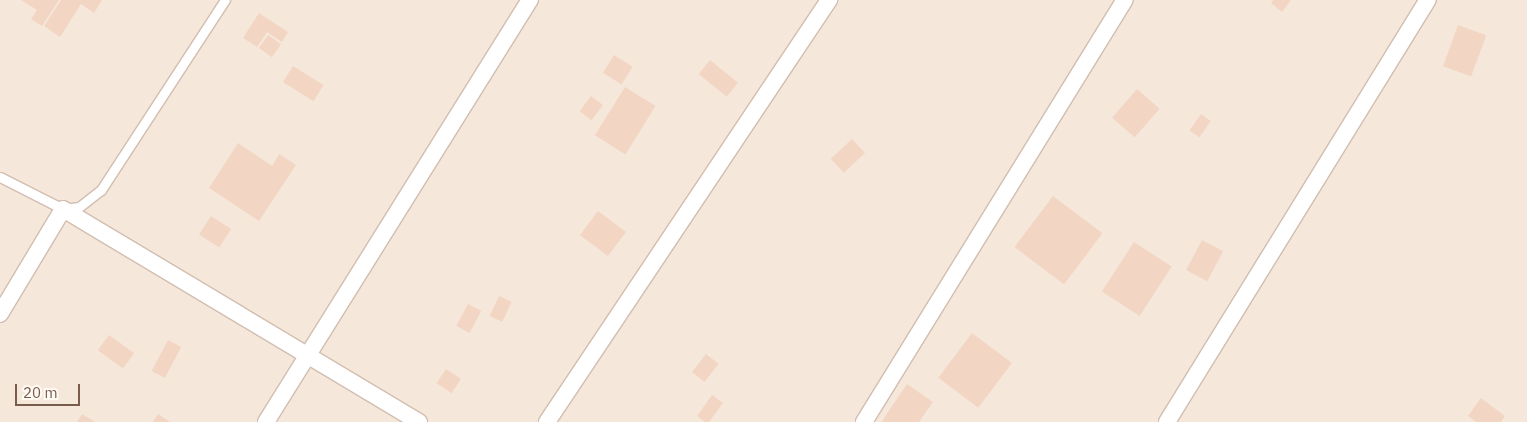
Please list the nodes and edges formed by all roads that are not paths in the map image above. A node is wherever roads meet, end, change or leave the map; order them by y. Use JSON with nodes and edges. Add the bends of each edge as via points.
{"nodes":[{"id":1,"x":225,"y":0,"type":"edge"},
{"id":2,"x":530,"y":0,"type":"edge"},
{"id":3,"x":828,"y":0,"type":"edge"},
{"id":4,"x":1125,"y":0,"type":"edge"},
{"id":5,"x":1428,"y":0,"type":"edge"},
{"id":6,"x":0,"y":177,"type":"edge"},
{"id":7,"x":63,"y":209,"type":"junction"},
{"id":8,"x":0,"y":314,"type":"edge"},
{"id":9,"x":308,"y":355,"type":"junction"},
{"id":10,"x":266,"y":422,"type":"edge"},
{"id":11,"x":419,"y":422,"type":"edge"},
{"id":12,"x":548,"y":422,"type":"edge"},
{"id":13,"x":864,"y":422,"type":"edge"},
{"id":14,"x":1167,"y":422,"type":"edge"}],
"edges":[{"from":1,"to":7,"type":"lane","via":[[101,190],[79,207]]},
{"from":2,"to":9,"type":"street"},
{"from":3,"to":12,"type":"street"},
{"from":4,"to":13,"type":"street"},
{"from":5,"to":14,"type":"street"},
{"from":6,"to":7,"type":"lane"},
{"from":7,"to":8,"type":"street"},
{"from":7,"to":9,"type":"street"},
{"from":9,"to":10,"type":"street"},
{"from":9,"to":11,"type":"street"}]}
